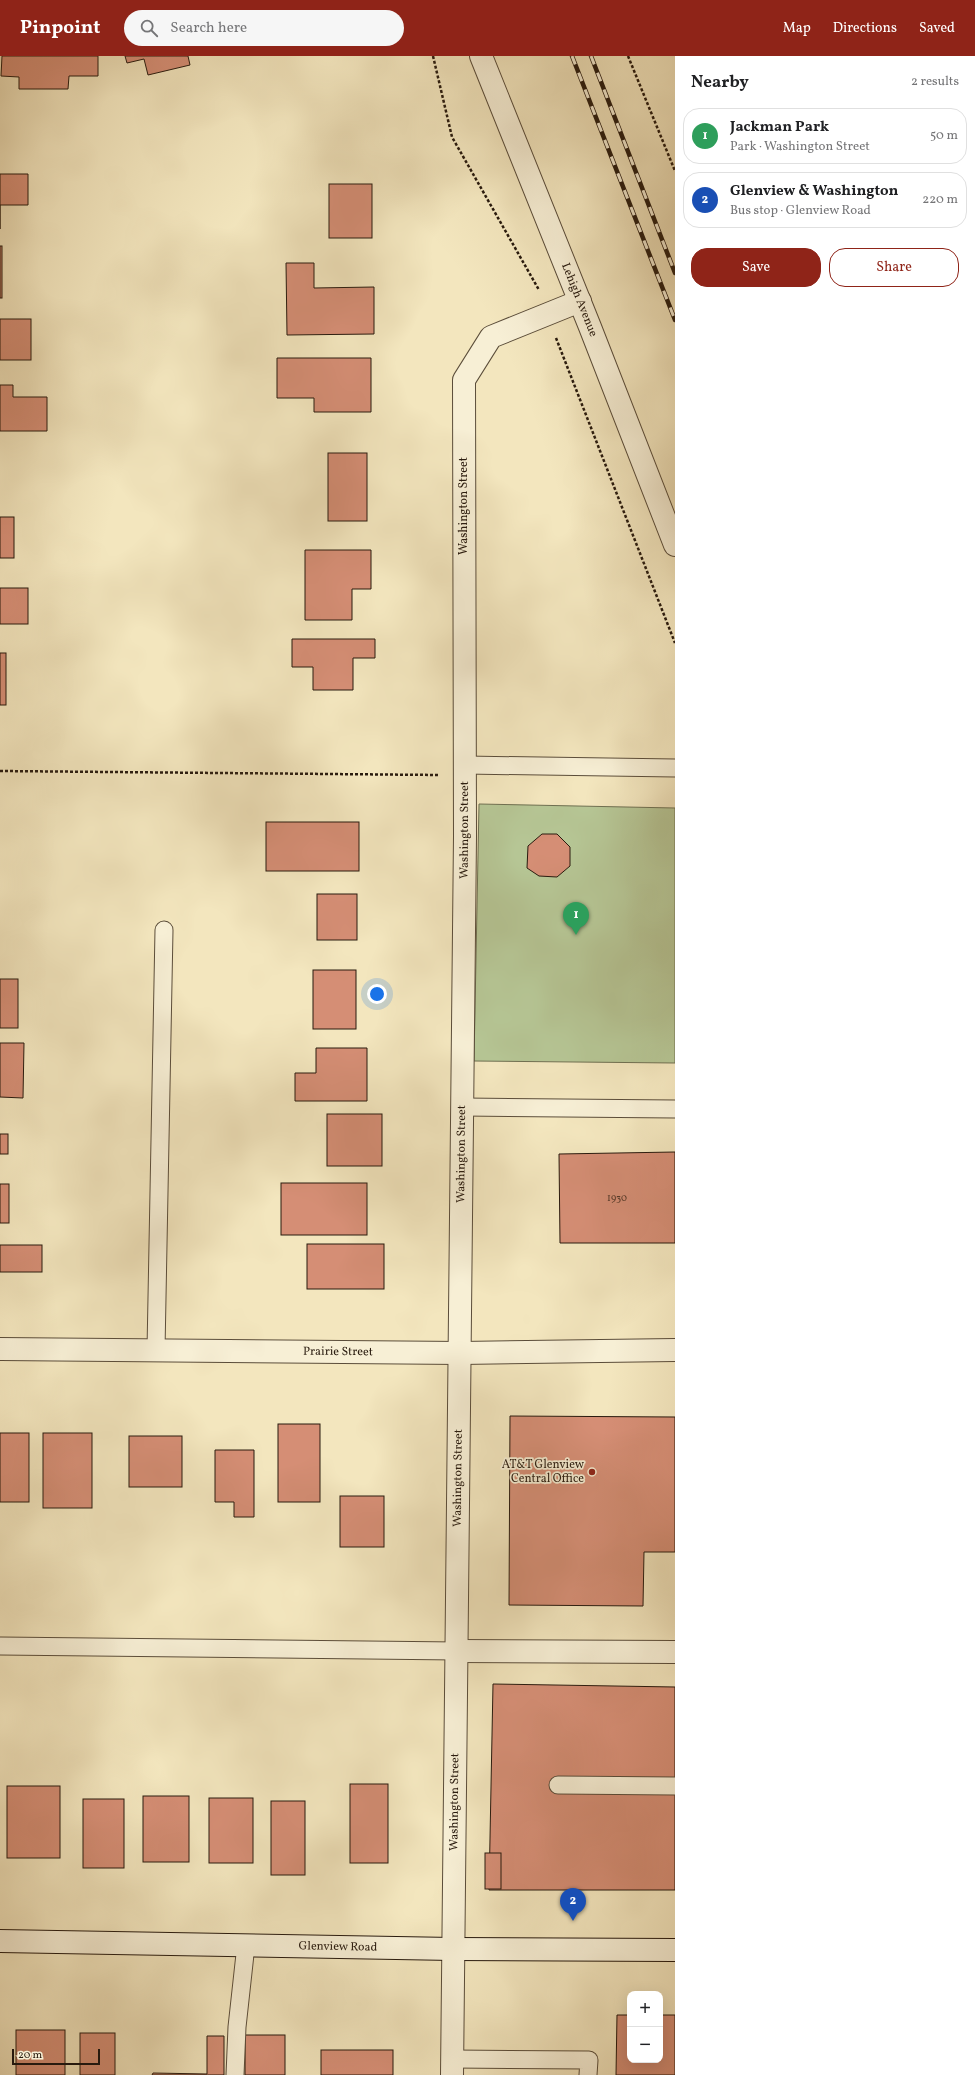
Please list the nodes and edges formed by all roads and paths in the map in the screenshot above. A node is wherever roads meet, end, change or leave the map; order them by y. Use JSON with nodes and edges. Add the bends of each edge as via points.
{"nodes":[{"id":1,"x":433,"y":56,"type":"edge"},
{"id":2,"x":481,"y":56,"type":"edge"},
{"id":3,"x":628,"y":56,"type":"edge"},
{"id":4,"x":675,"y":171,"type":"edge"},
{"id":5,"x":537,"y":285,"type":"dead end"},
{"id":6,"x":580,"y":301,"type":"junction"},
{"id":7,"x":557,"y":341,"type":"dead end"},
{"id":8,"x":675,"y":545,"type":"edge"},
{"id":9,"x":675,"y":643,"type":"edge"},
{"id":10,"x":675,"y":768,"type":"edge"},
{"id":11,"x":465,"y":770,"type":"junction"},
{"id":12,"x":0,"y":771,"type":"edge"},
{"id":13,"x":164,"y":930,"type":"dead end"},
{"id":14,"x":463,"y":1107,"type":"junction"},
{"id":15,"x":675,"y":1110,"type":"edge"},
{"id":16,"x":0,"y":1348,"type":"edge"},
{"id":17,"x":156,"y":1350,"type":"junction"},
{"id":18,"x":675,"y":1350,"type":"edge"},
{"id":19,"x":461,"y":1353,"type":"junction"},
{"id":20,"x":0,"y":1646,"type":"edge"},
{"id":21,"x":457,"y":1651,"type":"junction"},
{"id":22,"x":675,"y":1652,"type":"edge"},
{"id":23,"x":558,"y":1785,"type":"dead end"},
{"id":24,"x":675,"y":1786,"type":"edge"},
{"id":25,"x":0,"y":1941,"type":"edge"},
{"id":26,"x":246,"y":1945,"type":"junction"},
{"id":27,"x":453,"y":1949,"type":"junction"},
{"id":28,"x":675,"y":1950,"type":"edge"},
{"id":29,"x":452,"y":2067,"type":"edge"},
{"id":30,"x":235,"y":2075,"type":"edge"},
{"id":31,"x":588,"y":2075,"type":"edge"}],
"edges":[{"from":1,"to":5,"type":"path","via":[[452,137]]},
{"from":2,"to":6,"type":"street","name":"Lehigh Avenue"},
{"from":3,"to":4,"type":"path"},
{"from":6,"to":8,"type":"street","name":"Lehigh Avenue"},
{"from":6,"to":11,"type":"street","name":"Washington Street","via":[[491,337],[464,380]]},
{"from":7,"to":9,"type":"path"},
{"from":10,"to":11,"type":"lane"},
{"from":11,"to":12,"type":"path"},
{"from":11,"to":14,"type":"street","name":"Washington Street"},
{"from":13,"to":17,"type":"lane"},
{"from":14,"to":15,"type":"lane"},
{"from":14,"to":19,"type":"street","name":"Washington Street"},
{"from":16,"to":17,"type":"street","name":"Prairie Street"},
{"from":17,"to":19,"type":"street","name":"Prairie Street"},
{"from":18,"to":19,"type":"street","name":"Prairie Street"},
{"from":19,"to":21,"type":"street","name":"Washington Street"},
{"from":20,"to":21,"type":"lane"},
{"from":21,"to":22,"type":"street"},
{"from":21,"to":27,"type":"street","name":"Washington Street"},
{"from":23,"to":24,"type":"lane"},
{"from":25,"to":26,"type":"street","name":"Glenview Road"},
{"from":26,"to":27,"type":"street","name":"Glenview Road"},
{"from":26,"to":30,"type":"lane","via":[[237,2027]]},
{"from":27,"to":28,"type":"street","name":"Glenview Road"},
{"from":27,"to":29,"type":"street","name":"Washington Street"},
{"from":29,"to":31,"type":"lane","via":[[589,2060]]}]}
